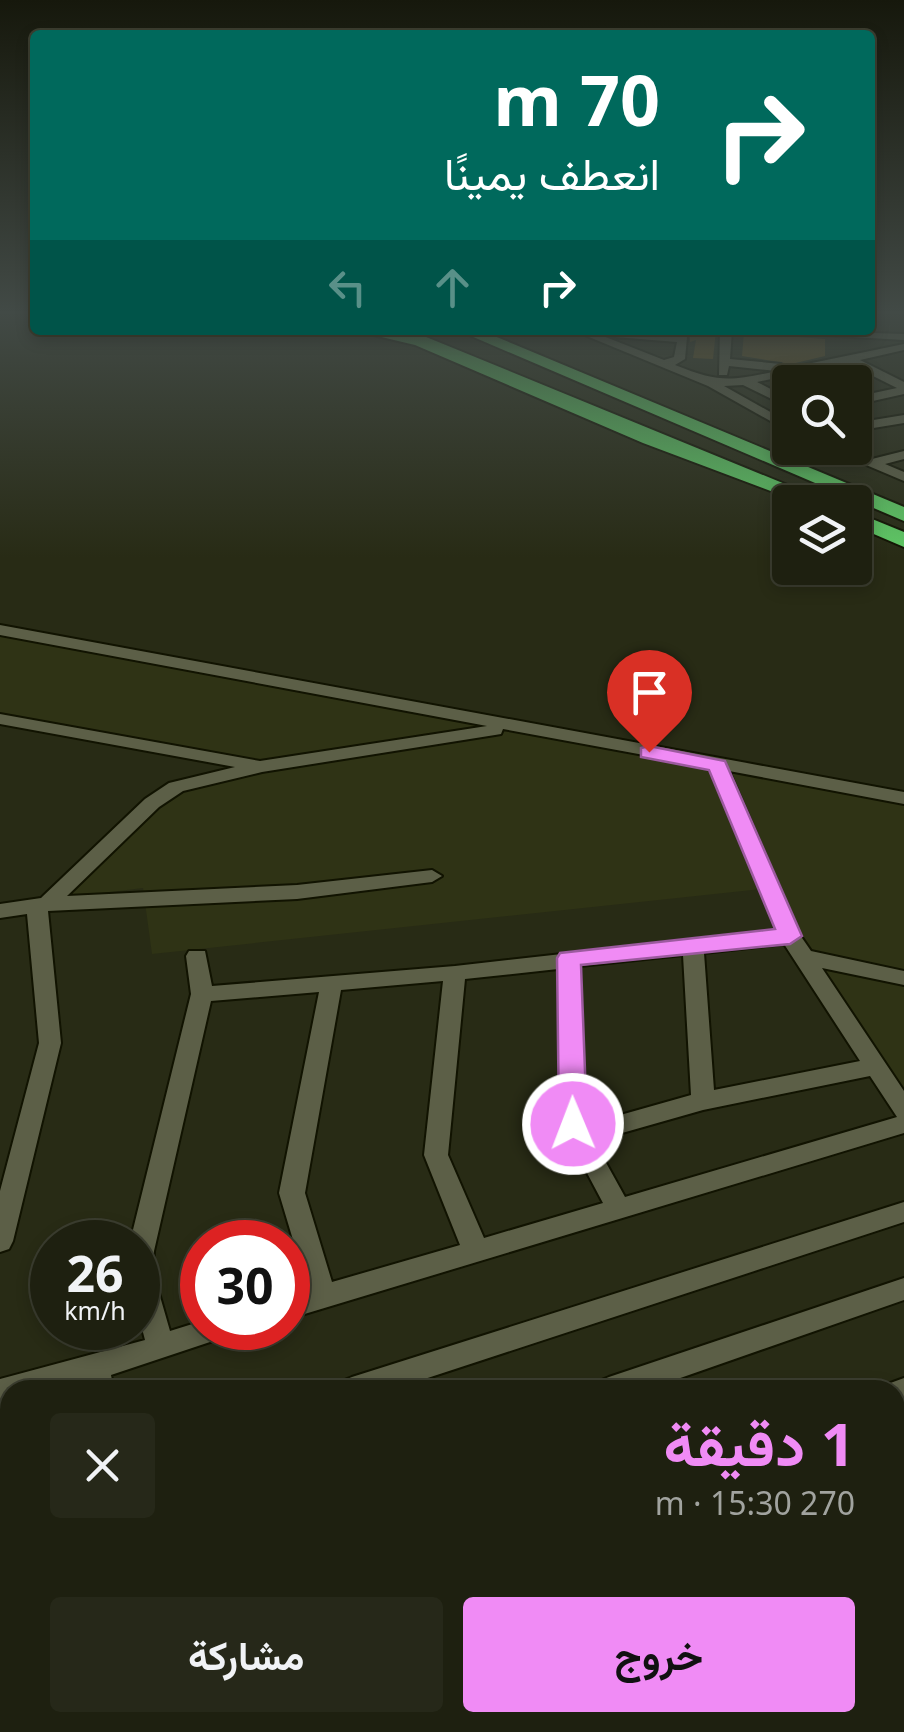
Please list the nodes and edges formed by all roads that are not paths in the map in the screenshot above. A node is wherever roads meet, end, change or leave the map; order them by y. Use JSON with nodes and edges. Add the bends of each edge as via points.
{"nodes":[{"id":1,"x":549,"y":396,"type":"edge"},
{"id":2,"x":572,"y":396,"type":"edge"},
{"id":3,"x":622,"y":396,"type":"edge"},
{"id":4,"x":646,"y":396,"type":"edge"},
{"id":5,"x":735,"y":396,"type":"edge"},
{"id":6,"x":772,"y":419,"type":"edge"},
{"id":7,"x":904,"y":419,"type":"edge"},
{"id":8,"x":872,"y":424,"type":"edge"},
{"id":9,"x":904,"y":455,"type":"edge"},
{"id":10,"x":772,"y":458,"type":"edge"},
{"id":11,"x":772,"y":459,"type":"edge"},
{"id":12,"x":872,"y":463,"type":"edge"},
{"id":13,"x":787,"y":465,"type":"edge"},
{"id":14,"x":872,"y":465,"type":"edge"},
{"id":15,"x":904,"y":477,"type":"edge"},
{"id":16,"x":773,"y":485,"type":"edge"},
{"id":17,"x":779,"y":485,"type":"edge"},
{"id":18,"x":904,"y":515,"type":"edge"},
{"id":19,"x":872,"y":526,"type":"edge"},
{"id":20,"x":904,"y":540,"type":"edge"},
{"id":21,"x":0,"y":630,"type":"edge"},
{"id":22,"x":0,"y":719,"type":"edge"},
{"id":23,"x":512,"y":728,"type":"junction"},
{"id":24,"x":718,"y":765,"type":"junction"},
{"id":25,"x":262,"y":766,"type":"junction"},
{"id":26,"x":904,"y":798,"type":"edge"},
{"id":27,"x":432,"y":876,"type":"dead end"},
{"id":28,"x":42,"y":904,"type":"junction"},
{"id":29,"x":0,"y":910,"type":"edge"},
{"id":30,"x":790,"y":936,"type":"junction"},
{"id":31,"x":692,"y":949,"type":"junction"},
{"id":32,"x":197,"y":956,"type":"dead end"},
{"id":33,"x":569,"y":958,"type":"junction"},
{"id":34,"x":808,"y":958,"type":"junction"},
{"id":35,"x":455,"y":973,"type":"junction"},
{"id":36,"x":904,"y":978,"type":"edge"},
{"id":37,"x":331,"y":984,"type":"junction"},
{"id":38,"x":202,"y":994,"type":"junction"},
{"id":39,"x":877,"y":1066,"type":"junction"},
{"id":40,"x":704,"y":1101,"type":"junction"},
{"id":41,"x":904,"y":1110,"type":"edge"},
{"id":42,"x":904,"y":1124,"type":"edge"},
{"id":43,"x":578,"y":1136,"type":"junction"},
{"id":44,"x":619,"y":1209,"type":"junction"},
{"id":45,"x":904,"y":1212,"type":"edge"},
{"id":46,"x":149,"y":1220,"type":"edge"},
{"id":47,"x":1,"y":1233,"type":"edge"},
{"id":48,"x":476,"y":1251,"type":"junction"},
{"id":49,"x":904,"y":1288,"type":"edge"},
{"id":50,"x":323,"y":1296,"type":"junction"},
{"id":51,"x":310,"y":1300,"type":"edge"},
{"id":52,"x":180,"y":1339,"type":"edge"},
{"id":53,"x":160,"y":1345,"type":"edge"},
{"id":54,"x":151,"y":1350,"type":"edge"},
{"id":55,"x":97,"y":1379,"type":"edge"},
{"id":56,"x":383,"y":1380,"type":"edge"},
{"id":57,"x":638,"y":1380,"type":"edge"}],
"edges":[{"from":1,"to":16,"type":"highway"},
{"from":2,"to":17,"type":"highway"},
{"from":3,"to":11,"type":"highway"},
{"from":4,"to":10,"type":"highway"},
{"from":5,"to":6,"type":"street"},
{"from":7,"to":8,"type":"street"},
{"from":9,"to":12,"type":"street"},
{"from":13,"to":18,"type":"highway"},
{"from":14,"to":15,"type":"street"},
{"from":19,"to":20,"type":"highway"},
{"from":21,"to":23,"type":"street"},
{"from":22,"to":25,"type":"street"},
{"from":23,"to":24,"type":"street"},
{"from":23,"to":25,"type":"street"},
{"from":24,"to":26,"type":"street"},
{"from":24,"to":30,"type":"street"},
{"from":25,"to":28,"type":"street","via":[[176,787]]},
{"from":27,"to":28,"type":"street","via":[[297,892]]},
{"from":28,"to":29,"type":"street"},
{"from":28,"to":47,"type":"street","via":[[50,1043]]},
{"from":30,"to":31,"type":"street"},
{"from":30,"to":34,"type":"street"},
{"from":31,"to":33,"type":"street"},
{"from":31,"to":40,"type":"street"},
{"from":32,"to":38,"type":"street"},
{"from":33,"to":35,"type":"street"},
{"from":33,"to":43,"type":"street"},
{"from":34,"to":36,"type":"street"},
{"from":34,"to":39,"type":"street"},
{"from":35,"to":37,"type":"street"},
{"from":35,"to":48,"type":"street","via":[[436,1155]]},
{"from":37,"to":38,"type":"street"},
{"from":37,"to":50,"type":"street","via":[[292,1193]]},
{"from":38,"to":46,"type":"street"},
{"from":39,"to":40,"type":"street"},
{"from":39,"to":41,"type":"street"},
{"from":40,"to":43,"type":"street"},
{"from":42,"to":44,"type":"street"},
{"from":43,"to":44,"type":"street"},
{"from":44,"to":48,"type":"street"},
{"from":45,"to":56,"type":"street"},
{"from":48,"to":50,"type":"street"},
{"from":49,"to":57,"type":"street"},
{"from":50,"to":51,"type":"street"},
{"from":52,"to":53,"type":"street"},
{"from":54,"to":55,"type":"street"}]}
